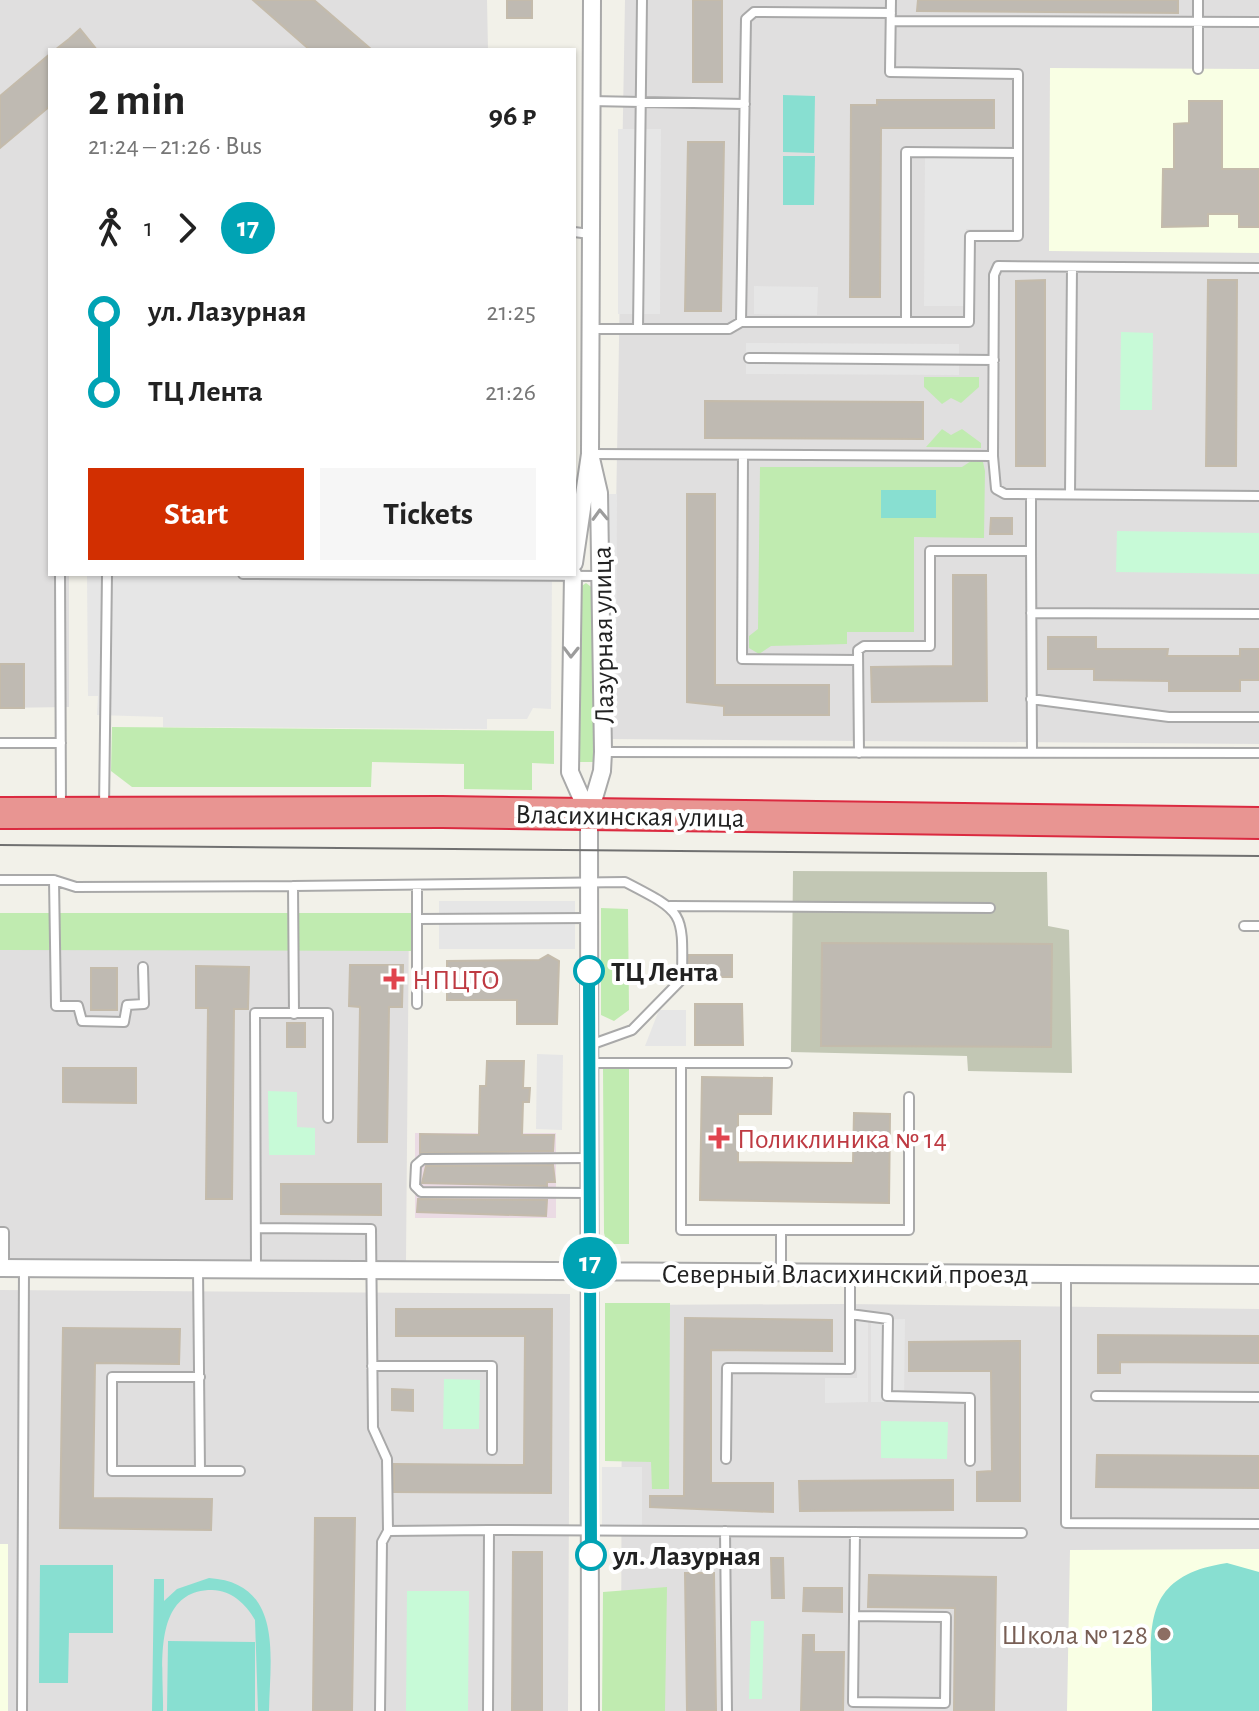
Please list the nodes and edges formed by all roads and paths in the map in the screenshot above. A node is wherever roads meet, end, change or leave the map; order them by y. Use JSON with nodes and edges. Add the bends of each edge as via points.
{"nodes":[{"id":1,"x":592,"y":0,"type":"edge"},
{"id":2,"x":642,"y":0,"type":"edge"},
{"id":3,"x":891,"y":0,"type":"edge"},
{"id":4,"x":1198,"y":0,"type":"edge"},
{"id":5,"x":891,"y":17,"type":"junction"},
{"id":6,"x":1259,"y":22,"type":"edge"},
{"id":7,"x":1198,"y":23,"type":"junction"},
{"id":8,"x":1198,"y":69,"type":"dead end"},
{"id":9,"x":590,"y":101,"type":"junction"},
{"id":10,"x":642,"y":102,"type":"junction"},
{"id":11,"x":745,"y":104,"type":"junction"},
{"id":12,"x":1018,"y":153,"type":"junction"},
{"id":13,"x":582,"y":233,"type":"edge"},
{"id":14,"x":1072,"y":267,"type":"junction"},
{"id":15,"x":1259,"y":268,"type":"edge"},
{"id":16,"x":741,"y":322,"type":"junction"},
{"id":17,"x":906,"y":322,"type":"junction"},
{"id":18,"x":590,"y":329,"type":"junction"},
{"id":19,"x":638,"y":329,"type":"junction"},
{"id":20,"x":749,"y":358,"type":"dead end"},
{"id":21,"x":994,"y":360,"type":"junction"},
{"id":22,"x":590,"y":454,"type":"junction"},
{"id":23,"x":743,"y":455,"type":"junction"},
{"id":24,"x":993,"y":456,"type":"junction"},
{"id":25,"x":1070,"y":494,"type":"junction"},
{"id":26,"x":1031,"y":495,"type":"junction"},
{"id":27,"x":1259,"y":496,"type":"edge"},
{"id":28,"x":576,"y":550,"type":"edge"},
{"id":29,"x":1031,"y":551,"type":"junction"},
{"id":30,"x":576,"y":572,"type":"edge"},
{"id":31,"x":60,"y":576,"type":"edge"},
{"id":32,"x":107,"y":576,"type":"edge"},
{"id":33,"x":573,"y":576,"type":"edge"},
{"id":34,"x":601,"y":576,"type":"junction"},
{"id":35,"x":1031,"y":613,"type":"junction"},
{"id":36,"x":1259,"y":614,"type":"edge"},
{"id":37,"x":858,"y":660,"type":"junction"},
{"id":38,"x":1031,"y":699,"type":"junction"},
{"id":39,"x":1259,"y":717,"type":"edge"},
{"id":40,"x":0,"y":743,"type":"edge"},
{"id":41,"x":61,"y":743,"type":"junction"},
{"id":42,"x":603,"y":752,"type":"junction"},
{"id":43,"x":859,"y":753,"type":"junction"},
{"id":44,"x":1032,"y":753,"type":"junction"},
{"id":45,"x":1259,"y":753,"type":"edge"},
{"id":46,"x":0,"y":813,"type":"edge"},
{"id":47,"x":61,"y":813,"type":"junction"},
{"id":48,"x":104,"y":813,"type":"junction"},
{"id":49,"x":589,"y":815,"type":"junction"},
{"id":50,"x":1259,"y":823,"type":"edge"},
{"id":51,"x":0,"y":880,"type":"edge"},
{"id":52,"x":54,"y":880,"type":"junction"},
{"id":53,"x":588,"y":883,"type":"junction"},
{"id":54,"x":293,"y":886,"type":"junction"},
{"id":55,"x":417,"y":886,"type":"junction"},
{"id":56,"x":670,"y":906,"type":"junction"},
{"id":57,"x":990,"y":908,"type":"dead end"},
{"id":58,"x":588,"y":918,"type":"junction"},
{"id":59,"x":417,"y":919,"type":"junction"},
{"id":60,"x":1244,"y":926,"type":"dead end"},
{"id":61,"x":1259,"y":926,"type":"edge"},
{"id":62,"x":143,"y":967,"type":"dead end"},
{"id":63,"x":417,"y":1004,"type":"dead end"},
{"id":64,"x":294,"y":1014,"type":"junction"},
{"id":65,"x":590,"y":1045,"type":"junction"},
{"id":66,"x":591,"y":1063,"type":"junction"},
{"id":67,"x":681,"y":1063,"type":"junction"},
{"id":68,"x":787,"y":1063,"type":"dead end"},
{"id":69,"x":909,"y":1097,"type":"dead end"},
{"id":70,"x":328,"y":1118,"type":"dead end"},
{"id":71,"x":591,"y":1158,"type":"junction"},
{"id":72,"x":591,"y":1193,"type":"junction"},
{"id":73,"x":256,"y":1228,"type":"junction"},
{"id":74,"x":781,"y":1230,"type":"junction"},
{"id":75,"x":0,"y":1232,"type":"edge"},
{"id":76,"x":2,"y":1268,"type":"edge"},
{"id":77,"x":24,"y":1268,"type":"junction"},
{"id":78,"x":198,"y":1269,"type":"junction"},
{"id":79,"x":256,"y":1269,"type":"junction"},
{"id":80,"x":371,"y":1270,"type":"junction"},
{"id":81,"x":589,"y":1271,"type":"junction"},
{"id":82,"x":781,"y":1273,"type":"junction"},
{"id":83,"x":850,"y":1274,"type":"junction"},
{"id":84,"x":1066,"y":1274,"type":"junction"},
{"id":85,"x":1259,"y":1275,"type":"edge"},
{"id":86,"x":850,"y":1314,"type":"junction"},
{"id":87,"x":372,"y":1366,"type":"junction"},
{"id":88,"x":200,"y":1377,"type":"junction"},
{"id":89,"x":1096,"y":1396,"type":"dead end"},
{"id":90,"x":1259,"y":1397,"type":"edge"},
{"id":91,"x":492,"y":1450,"type":"dead end"},
{"id":92,"x":726,"y":1459,"type":"dead end"},
{"id":93,"x":970,"y":1461,"type":"dead end"},
{"id":94,"x":200,"y":1471,"type":"junction"},
{"id":95,"x":240,"y":1471,"type":"dead end"},
{"id":96,"x":1259,"y":1524,"type":"edge"},
{"id":97,"x":489,"y":1530,"type":"junction"},
{"id":98,"x":388,"y":1531,"type":"junction"},
{"id":99,"x":591,"y":1531,"type":"junction"},
{"id":100,"x":725,"y":1531,"type":"junction"},
{"id":101,"x":855,"y":1532,"type":"junction"},
{"id":102,"x":1022,"y":1533,"type":"dead end"},
{"id":103,"x":855,"y":1616,"type":"junction"},
{"id":104,"x":22,"y":1711,"type":"edge"},
{"id":105,"x":380,"y":1711,"type":"edge"},
{"id":106,"x":488,"y":1711,"type":"edge"},
{"id":107,"x":590,"y":1711,"type":"edge"},
{"id":108,"x":727,"y":1711,"type":"edge"}],
"edges":[{"from":1,"to":9,"type":"street","name":"Лазурная улица"},
{"from":2,"to":10,"type":"lane"},
{"from":3,"to":5,"type":"lane"},
{"from":4,"to":7,"type":"lane"},
{"from":5,"to":7,"type":"lane"},
{"from":5,"to":11,"type":"lane","via":[[754,12],[746,19]]},
{"from":5,"to":12,"type":"lane","via":[[890,72],[1018,74]]},
{"from":6,"to":7,"type":"lane"},
{"from":7,"to":8,"type":"lane"},
{"from":9,"to":10,"type":"lane"},
{"from":9,"to":13,"type":"street","name":"Лазурная улица"},
{"from":10,"to":11,"type":"lane"},
{"from":10,"to":19,"type":"lane"},
{"from":11,"to":16,"type":"lane"},
{"from":12,"to":17,"type":"lane","via":[[1018,236],[970,236],[969,322]]},
{"from":12,"to":17,"type":"lane","via":[[906,152]]},
{"from":13,"to":18,"type":"street","name":"Лазурная улица"},
{"from":14,"to":15,"type":"lane"},
{"from":14,"to":21,"type":"lane","via":[[998,266]]},
{"from":14,"to":25,"type":"lane"},
{"from":16,"to":17,"type":"lane"},
{"from":16,"to":19,"type":"lane","via":[[729,329]]},
{"from":18,"to":19,"type":"lane"},
{"from":18,"to":22,"type":"street","name":"Лазурная улица"},
{"from":20,"to":21,"type":"lane"},
{"from":21,"to":24,"type":"lane"},
{"from":22,"to":23,"type":"lane"},
{"from":22,"to":28,"type":"street","name":"Лазурная улица"},
{"from":34,"to":22,"type":"street","name":"Лазурная улица","one_way":true,"via":[[599,493]]},
{"from":23,"to":24,"type":"lane"},
{"from":23,"to":37,"type":"lane","via":[[742,659]]},
{"from":24,"to":26,"type":"lane","via":[[996,489]]},
{"from":25,"to":26,"type":"lane"},
{"from":25,"to":27,"type":"lane"},
{"from":26,"to":29,"type":"lane"},
{"from":29,"to":35,"type":"lane"},
{"from":29,"to":37,"type":"lane","via":[[930,551],[930,646],[864,646]]},
{"from":30,"to":34,"type":"lane"},
{"from":31,"to":41,"type":"lane"},
{"from":32,"to":48,"type":"lane"},
{"from":33,"to":49,"type":"street","name":"Лазурная улица","one_way":true,"via":[[570,772]]},
{"from":34,"to":42,"type":"street","name":"Лазурная улица"},
{"from":35,"to":36,"type":"lane"},
{"from":35,"to":38,"type":"lane"},
{"from":37,"to":43,"type":"lane"},
{"from":38,"to":39,"type":"lane","via":[[1169,717]]},
{"from":38,"to":44,"type":"lane"},
{"from":40,"to":41,"type":"lane"},
{"from":41,"to":47,"type":"lane"},
{"from":42,"to":43,"type":"lane"},
{"from":42,"to":49,"type":"street","name":"Лазурная улица"},
{"from":43,"to":44,"type":"lane"},
{"from":44,"to":45,"type":"lane"},
{"from":46,"to":47,"type":"highway","name":"Власихинская улица"},
{"from":47,"to":48,"type":"highway","name":"Власихинская улица"},
{"from":48,"to":49,"type":"highway","name":"Власихинская улица"},
{"from":49,"to":50,"type":"highway","name":"Власихинская улица"},
{"from":49,"to":53,"type":"street","name":"Лазурная улица"},
{"from":51,"to":52,"type":"lane"},
{"from":52,"to":54,"type":"lane","via":[[76,887]]},
{"from":52,"to":62,"type":"lane","via":[[56,1006],[78,1006],[82,1021],[124,1022],[127,1005],[144,1004]]},
{"from":53,"to":55,"type":"lane"},
{"from":53,"to":56,"type":"lane","via":[[625,882]]},
{"from":53,"to":58,"type":"street","name":"Лазурная улица"},
{"from":54,"to":55,"type":"lane"},
{"from":54,"to":64,"type":"lane"},
{"from":55,"to":59,"type":"lane"},
{"from":56,"to":57,"type":"lane"},
{"from":56,"to":65,"type":"lane","via":[[682,929],[682,979],[632,1030]]},
{"from":58,"to":59,"type":"lane"},
{"from":58,"to":65,"type":"street","name":"Лазурная улица"},
{"from":59,"to":63,"type":"lane"},
{"from":60,"to":61,"type":"lane"},
{"from":64,"to":70,"type":"lane","via":[[328,1013]]},
{"from":64,"to":73,"type":"lane","via":[[255,1013]]},
{"from":65,"to":66,"type":"street","name":"Лазурная улица"},
{"from":66,"to":67,"type":"lane"},
{"from":66,"to":71,"type":"street","name":"Лазурная улица"},
{"from":67,"to":68,"type":"lane"},
{"from":67,"to":74,"type":"lane","via":[[681,1230]]},
{"from":69,"to":74,"type":"lane","via":[[909,1230]]},
{"from":71,"to":72,"type":"street","name":"Лазурная улица"},
{"from":71,"to":72,"type":"lane","via":[[423,1159],[416,1165],[415,1186],[421,1192]]},
{"from":72,"to":81,"type":"street","name":"Лазурная улица"},
{"from":73,"to":79,"type":"lane"},
{"from":73,"to":80,"type":"lane","via":[[371,1229]]},
{"from":74,"to":82,"type":"lane"},
{"from":75,"to":76,"type":"lane"},
{"from":76,"to":77,"type":"street","name":"Северный Власихинский проезд"},
{"from":77,"to":78,"type":"street","name":"Северный Власихинский проезд"},
{"from":77,"to":104,"type":"lane"},
{"from":78,"to":79,"type":"street","name":"Северный Власихинский проезд"},
{"from":78,"to":88,"type":"lane"},
{"from":79,"to":80,"type":"street","name":"Северный Власихинский проезд"},
{"from":80,"to":81,"type":"street","name":"Северный Власихинский проезд"},
{"from":80,"to":87,"type":"lane"},
{"from":81,"to":82,"type":"street","name":"Северный Власихинский проезд"},
{"from":81,"to":99,"type":"street","name":"Лазурная улица"},
{"from":82,"to":83,"type":"street","name":"Северный Власихинский проезд"},
{"from":83,"to":84,"type":"street","name":"Северный Власихинский проезд"},
{"from":83,"to":86,"type":"lane"},
{"from":84,"to":85,"type":"street","name":"Северный Власихинский проезд"},
{"from":84,"to":96,"type":"lane","via":[[1066,1523]]},
{"from":86,"to":92,"type":"lane","via":[[850,1369],[727,1368]]},
{"from":86,"to":93,"type":"lane","via":[[888,1319],[887,1396],[970,1398]]},
{"from":87,"to":91,"type":"lane","via":[[492,1366]]},
{"from":87,"to":98,"type":"lane","via":[[373,1428],[387,1459]]},
{"from":88,"to":94,"type":"lane"},
{"from":88,"to":94,"type":"lane","via":[[112,1377],[112,1471]]},
{"from":89,"to":90,"type":"lane"},
{"from":94,"to":95,"type":"lane"},
{"from":97,"to":98,"type":"lane"},
{"from":97,"to":99,"type":"lane"},
{"from":97,"to":106,"type":"lane"},
{"from":98,"to":105,"type":"lane","via":[[382,1542]]},
{"from":99,"to":100,"type":"lane"},
{"from":99,"to":107,"type":"street","name":"Лазурная улица"},
{"from":100,"to":101,"type":"lane"},
{"from":100,"to":108,"type":"lane"},
{"from":101,"to":102,"type":"lane"},
{"from":101,"to":103,"type":"lane"},
{"from":103,"to":103,"type":"lane","via":[[853,1702],[945,1703],[946,1617]]}]}
